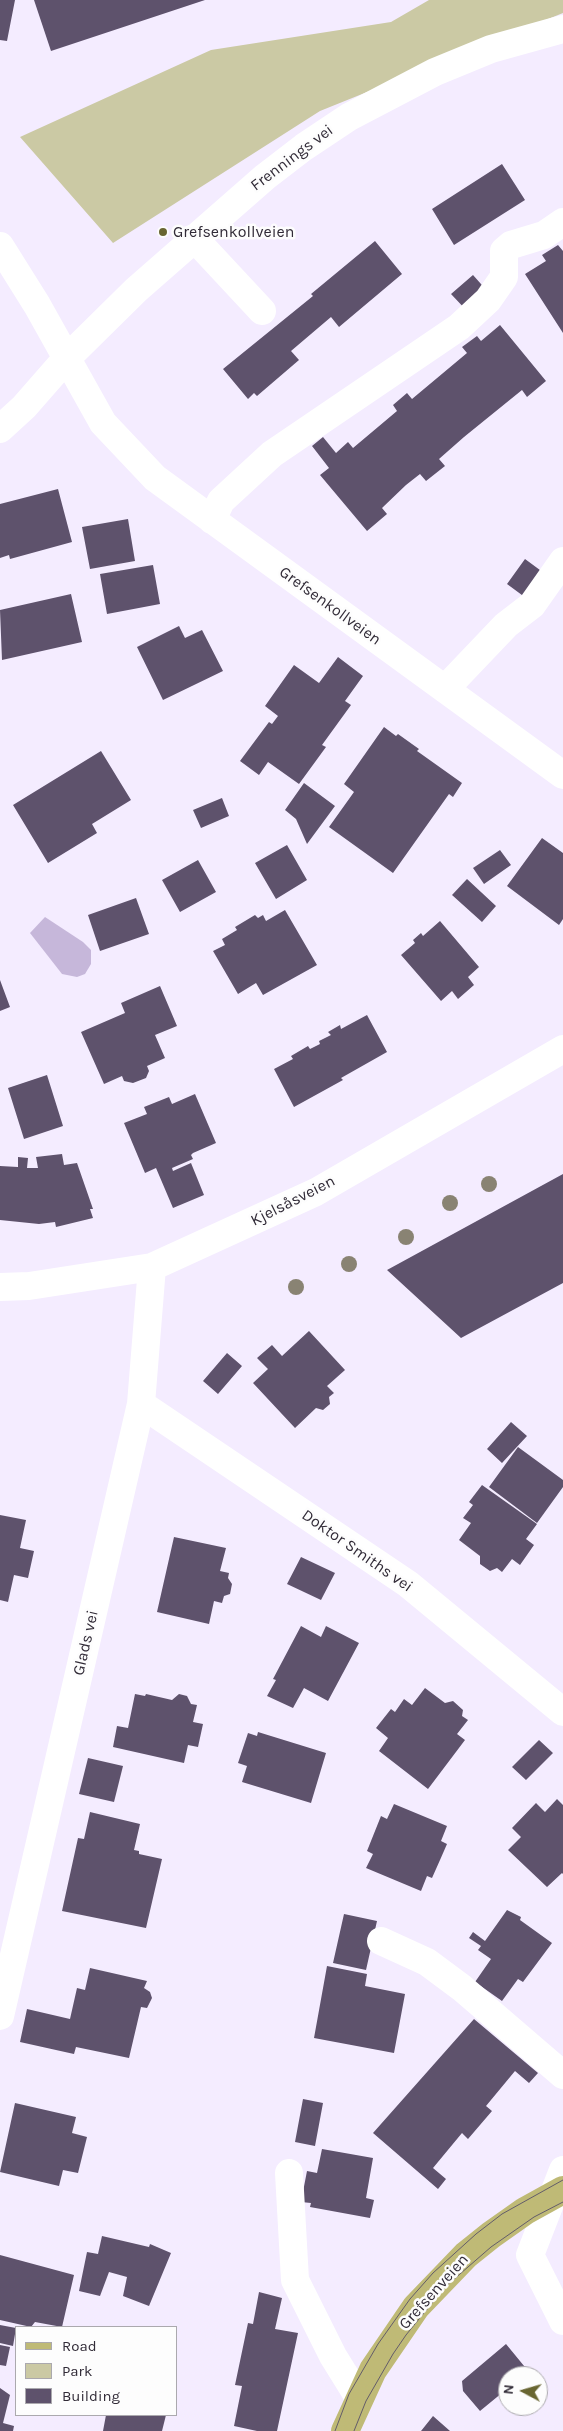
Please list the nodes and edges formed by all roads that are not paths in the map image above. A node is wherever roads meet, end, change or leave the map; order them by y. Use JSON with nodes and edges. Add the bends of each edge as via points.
{"nodes":[{"id":1,"x":563,"y":29,"type":"edge"},
{"id":2,"x":563,"y":222,"type":"edge"},
{"id":3,"x":194,"y":238,"type":"junction"},
{"id":4,"x":0,"y":246,"type":"edge"},
{"id":5,"x":262,"y":311,"type":"dead end"},
{"id":6,"x":66,"y":359,"type":"junction"},
{"id":7,"x":0,"y":429,"type":"edge"},
{"id":8,"x":212,"y":520,"type":"junction"},
{"id":9,"x":563,"y":561,"type":"edge"},
{"id":10,"x":445,"y":689,"type":"junction"},
{"id":11,"x":563,"y":775,"type":"edge"},
{"id":12,"x":563,"y":1050,"type":"edge"},
{"id":13,"x":152,"y":1267,"type":"junction"},
{"id":14,"x":0,"y":1288,"type":"edge"},
{"id":15,"x":141,"y":1404,"type":"junction"},
{"id":16,"x":563,"y":1712,"type":"edge"},
{"id":17,"x":381,"y":1941,"type":"dead end"},
{"id":18,"x":0,"y":2016,"type":"edge"},
{"id":19,"x":563,"y":2075,"type":"edge"},
{"id":20,"x":289,"y":2173,"type":"dead end"},
{"id":21,"x":560,"y":2185,"type":"edge"},
{"id":22,"x":563,"y":2321,"type":"edge"},
{"id":23,"x":359,"y":2398,"type":"junction"},
{"id":24,"x":345,"y":2431,"type":"edge"}],
"edges":[{"from":1,"to":3,"type":"street","name":"Frennings vei","via":[[491,49],[391,93],[304,147],[265,176]]},
{"from":2,"to":8,"type":"street","via":[[544,235],[511,245],[504,251],[504,277],[488,300],[459,327],[272,454],[221,501]]},
{"from":3,"to":5,"type":"street"},
{"from":3,"to":6,"type":"street","name":"Frennings vei"},
{"from":4,"to":6,"type":"street","name":"Grefsenkollveien"},
{"from":6,"to":7,"type":"street","name":"Frennings vei"},
{"from":6,"to":8,"type":"street","name":"Grefsenkollveien","via":[[103,423],[128,452],[155,478]]},
{"from":8,"to":10,"type":"street","name":"Grefsenkollveien"},
{"from":9,"to":10,"type":"street","via":[[532,606],[506,626]]},
{"from":10,"to":11,"type":"street","name":"Grefsenkollveien"},
{"from":12,"to":13,"type":"street","name":"Kjelsåsveien","via":[[316,1192]]},
{"from":13,"to":14,"type":"street","name":"Kjelsåsveien"},
{"from":13,"to":15,"type":"street","name":"Glads vei"},
{"from":15,"to":16,"type":"street","name":"Doktor Smiths vei","via":[[408,1584]]},
{"from":15,"to":18,"type":"street","name":"Glads vei"},
{"from":17,"to":19,"type":"street","via":[[428,1962]]},
{"from":20,"to":23,"type":"street","via":[[295,2280],[333,2356]]},
{"from":21,"to":22,"type":"street","via":[[530,2255]]},
{"from":21,"to":23,"type":"main road","name":"Grefsenveien","via":[[491,2235],[441,2280],[394,2337]]},
{"from":23,"to":24,"type":"main road","name":"Grefsenveien"}]}
